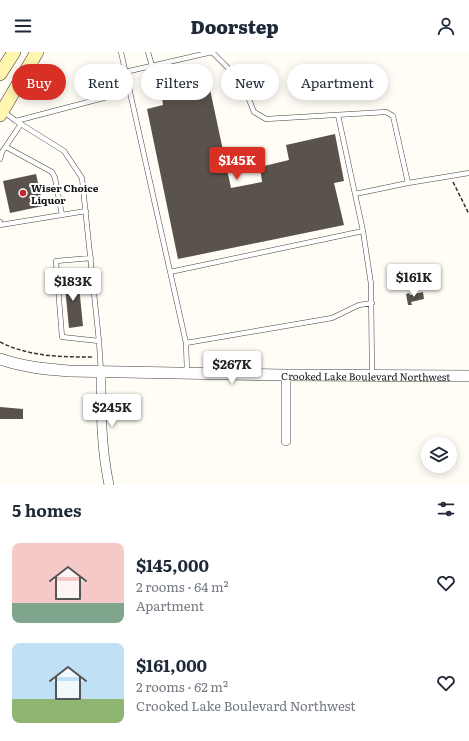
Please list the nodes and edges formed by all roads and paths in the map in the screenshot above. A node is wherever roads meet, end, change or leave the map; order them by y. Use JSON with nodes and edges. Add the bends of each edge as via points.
{"nodes":[{"id":1,"x":14,"y":52,"type":"edge"},
{"id":2,"x":38,"y":52,"type":"edge"},
{"id":3,"x":121,"y":52,"type":"edge"},
{"id":4,"x":148,"y":52,"type":"edge"},
{"id":5,"x":212,"y":52,"type":"edge"},
{"id":6,"x":123,"y":64,"type":"edge"},
{"id":7,"x":151,"y":64,"type":"edge"},
{"id":8,"x":161,"y":64,"type":"edge"},
{"id":9,"x":0,"y":74,"type":"edge"},
{"id":10,"x":96,"y":100,"type":"edge"},
{"id":11,"x":132,"y":100,"type":"edge"},
{"id":12,"x":1,"y":113,"type":"edge"},
{"id":13,"x":338,"y":115,"type":"junction"},
{"id":14,"x":16,"y":121,"type":"junction"},
{"id":15,"x":21,"y":124,"type":"junction"},
{"id":16,"x":6,"y":146,"type":"junction"},
{"id":17,"x":0,"y":159,"type":"edge"},
{"id":18,"x":469,"y":173,"type":"edge"},
{"id":19,"x":450,"y":175,"type":"junction"},
{"id":20,"x":408,"y":182,"type":"junction"},
{"id":21,"x":355,"y":194,"type":"junction"},
{"id":22,"x":86,"y":212,"type":"junction"},
{"id":23,"x":469,"y":214,"type":"edge"},
{"id":24,"x":62,"y":215,"type":"junction"},
{"id":25,"x":0,"y":222,"type":"edge"},
{"id":26,"x":363,"y":231,"type":"junction"},
{"id":27,"x":90,"y":258,"type":"junction"},
{"id":28,"x":170,"y":272,"type":"junction"},
{"id":29,"x":372,"y":303,"type":"junction"},
{"id":30,"x":99,"y":341,"type":"junction"},
{"id":31,"x":0,"y":342,"type":"edge"},
{"id":32,"x":186,"y":343,"type":"junction"},
{"id":33,"x":101,"y":358,"type":"junction"},
{"id":34,"x":0,"y":359,"type":"edge"},
{"id":35,"x":101,"y":372,"type":"junction"},
{"id":36,"x":187,"y":373,"type":"junction"},
{"id":37,"x":286,"y":375,"type":"junction"},
{"id":38,"x":372,"y":376,"type":"junction"},
{"id":39,"x":469,"y":376,"type":"edge"},
{"id":40,"x":286,"y":441,"type":"dead end"},
{"id":41,"x":109,"y":485,"type":"edge"}],
"edges":[{"from":1,"to":9,"type":"main road"},
{"from":2,"to":12,"type":"main road"},
{"from":3,"to":6,"type":"lane"},
{"from":4,"to":7,"type":"lane"},
{"from":5,"to":8,"type":"lane"},
{"from":5,"to":13,"type":"lane","via":[[242,82],[254,112],[266,119]]},
{"from":10,"to":14,"type":"lane"},
{"from":11,"to":28,"type":"lane"},
{"from":12,"to":14,"type":"lane"},
{"from":13,"to":20,"type":"lane","via":[[386,112],[393,116]]},
{"from":13,"to":21,"type":"lane"},
{"from":14,"to":15,"type":"lane"},
{"from":15,"to":16,"type":"lane"},
{"from":15,"to":22,"type":"lane","via":[[64,151],[82,178]]},
{"from":16,"to":17,"type":"lane"},
{"from":16,"to":24,"type":"lane","via":[[52,172]]},
{"from":18,"to":19,"type":"lane"},
{"from":19,"to":20,"type":"lane"},
{"from":19,"to":23,"type":"path"},
{"from":20,"to":21,"type":"lane"},
{"from":21,"to":26,"type":"lane"},
{"from":22,"to":24,"type":"lane"},
{"from":22,"to":27,"type":"lane"},
{"from":24,"to":25,"type":"lane","via":[[0,225]]},
{"from":26,"to":28,"type":"lane"},
{"from":26,"to":29,"type":"lane"},
{"from":27,"to":30,"type":"lane"},
{"from":27,"to":30,"type":"lane","via":[[56,261],[62,337]]},
{"from":28,"to":32,"type":"lane"},
{"from":29,"to":32,"type":"lane","via":[[360,305],[332,318]]},
{"from":29,"to":38,"type":"lane"},
{"from":30,"to":33,"type":"lane"},
{"from":31,"to":33,"type":"path","via":[[38,355]]},
{"from":32,"to":36,"type":"lane"},
{"from":33,"to":35,"type":"lane"},
{"from":34,"to":35,"type":"street","name":"Crooked Lake Boulevard Northwest","via":[[40,369]]},
{"from":35,"to":36,"type":"street","name":"Crooked Lake Boulevard Northwest"},
{"from":35,"to":41,"type":"street","via":[[101,437]]},
{"from":36,"to":37,"type":"street","name":"Crooked Lake Boulevard Northwest"},
{"from":37,"to":38,"type":"street","name":"Crooked Lake Boulevard Northwest"},
{"from":37,"to":40,"type":"street"},
{"from":38,"to":39,"type":"street","name":"Crooked Lake Boulevard Northwest"}]}
